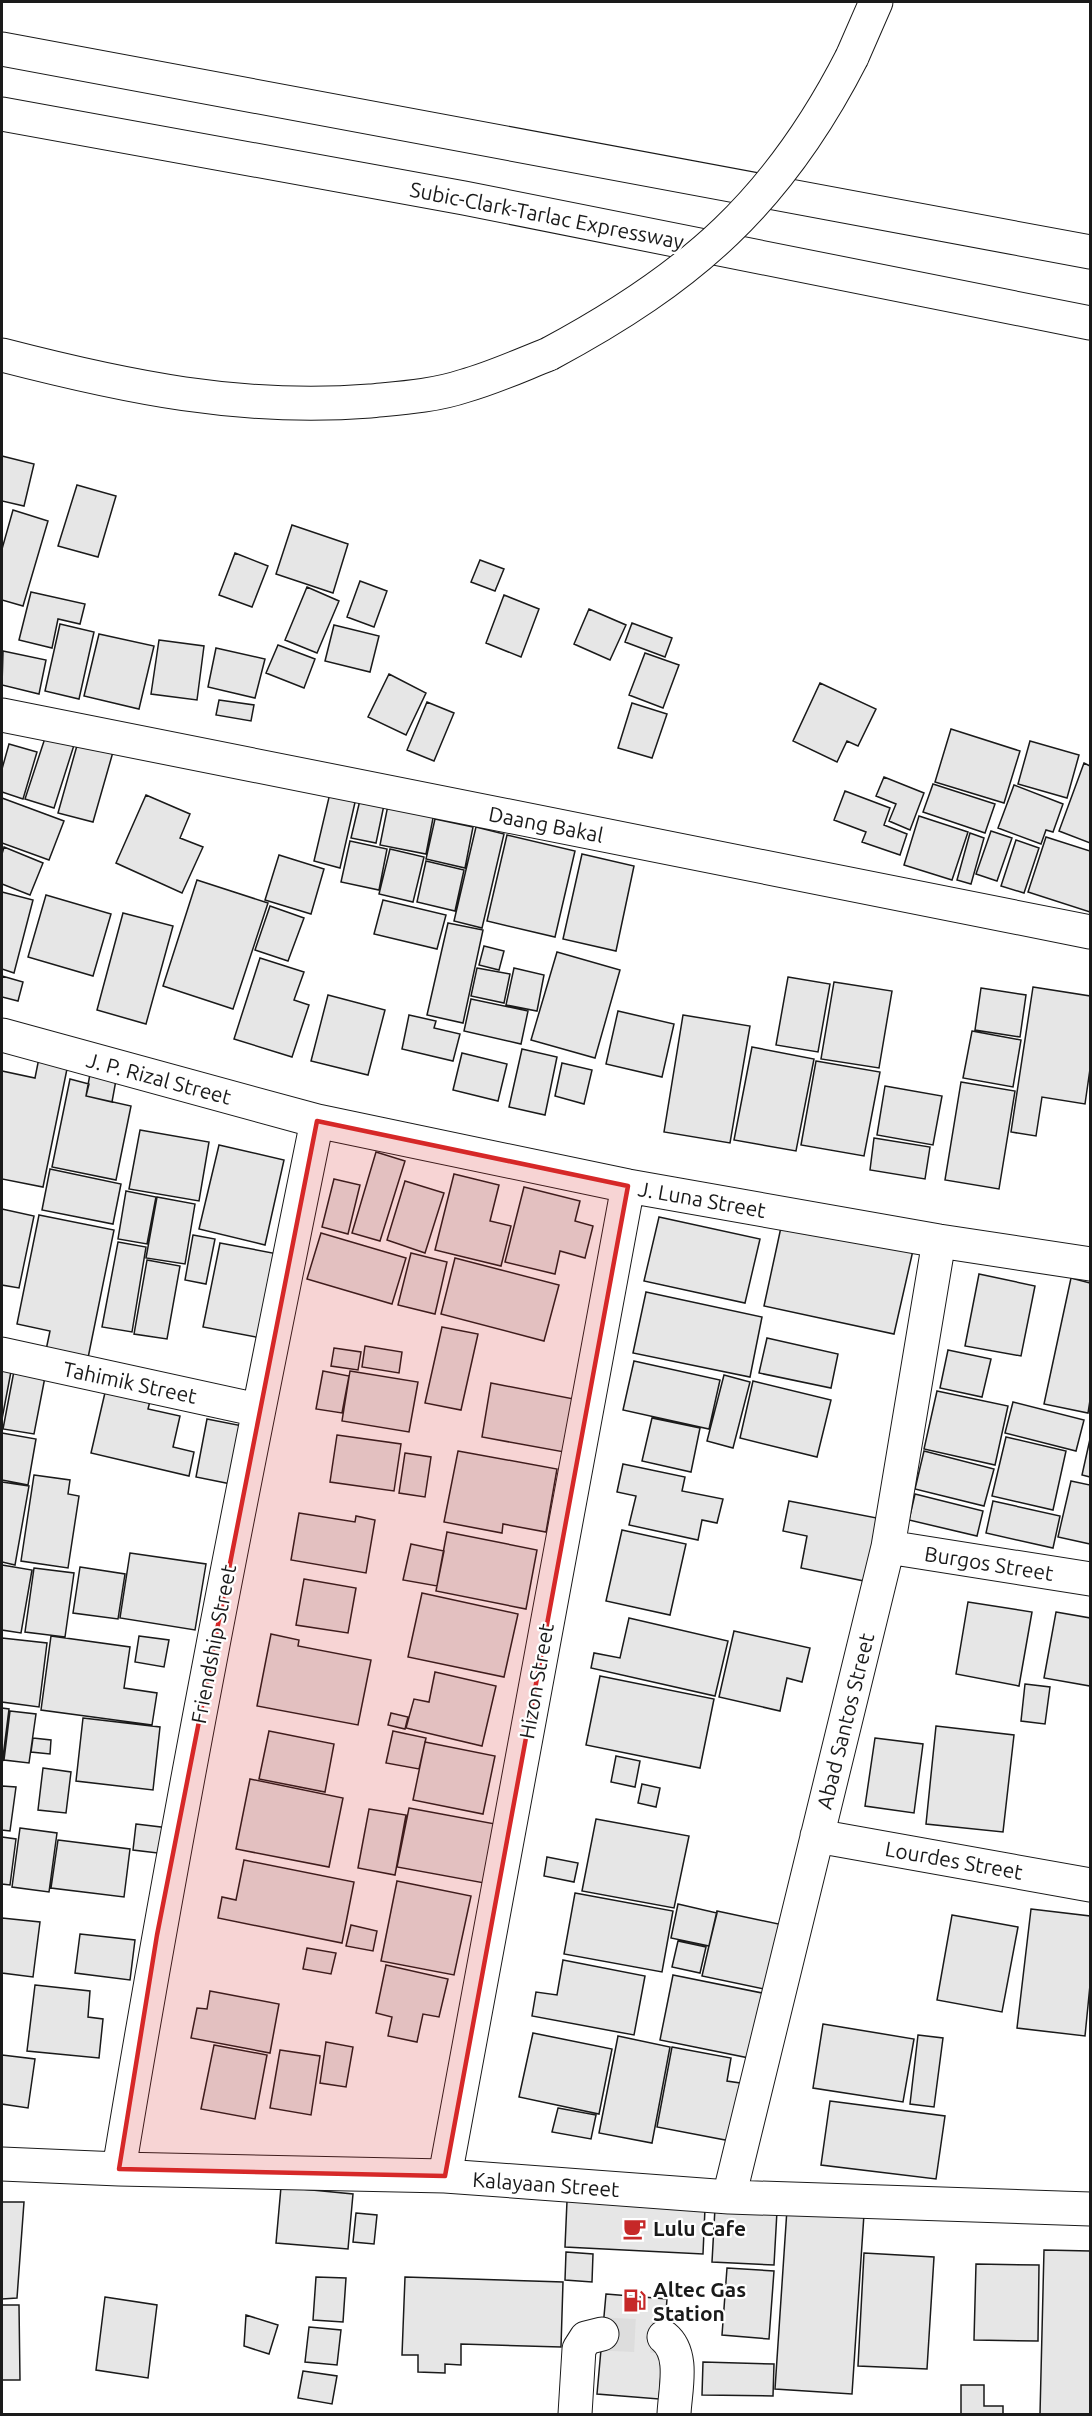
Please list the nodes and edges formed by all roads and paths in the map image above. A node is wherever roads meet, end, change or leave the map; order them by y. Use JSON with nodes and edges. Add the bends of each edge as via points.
{"nodes":[{"id":1,"x":876,"y":2,"type":"edge"},
{"id":2,"x":2,"y":50,"type":"edge"},
{"id":3,"x":2,"y":114,"type":"edge"},
{"id":4,"x":1090,"y":252,"type":"edge"},
{"id":5,"x":1090,"y":323,"type":"edge"},
{"id":6,"x":2,"y":355,"type":"edge"},
{"id":7,"x":2,"y":715,"type":"edge"},
{"id":8,"x":1090,"y":933,"type":"edge"},
{"id":9,"x":2,"y":1035,"type":"edge"},
{"id":10,"x":317,"y":1121,"type":"junction"},
{"id":11,"x":628,"y":1186,"type":"junction"},
{"id":12,"x":939,"y":1241,"type":"junction"},
{"id":13,"x":1090,"y":1264,"type":"edge"},
{"id":14,"x":2,"y":1354,"type":"edge"},
{"id":15,"x":258,"y":1410,"type":"junction"},
{"id":16,"x":888,"y":1547,"type":"junction"},
{"id":17,"x":1090,"y":1579,"type":"edge"},
{"id":18,"x":816,"y":1836,"type":"junction"},
{"id":19,"x":1090,"y":1885,"type":"edge"},
{"id":20,"x":2,"y":2164,"type":"edge"},
{"id":21,"x":119,"y":2169,"type":"junction"},
{"id":22,"x":445,"y":2176,"type":"junction"},
{"id":23,"x":729,"y":2197,"type":"junction"},
{"id":24,"x":1090,"y":2209,"type":"edge"},
{"id":25,"x":602,"y":2334,"type":"tunnel mouth"},
{"id":26,"x":664,"y":2337,"type":"dead end"},
{"id":27,"x":575,"y":2415,"type":"edge"},
{"id":28,"x":674,"y":2415,"type":"edge"}],
"edges":[{"from":1,"to":6,"type":"main road","bridge":true,"via":[[831,98],[786,166],[727,232],[661,287],[549,354],[463,387],[429,394],[281,404],[193,397]]},
{"from":2,"to":4,"type":"main road"},
{"from":3,"to":5,"type":"main road","name":"Subic-Clark-Tarlac Expressway","via":[[464,198]]},
{"from":7,"to":8,"type":"main road","name":"Daang Bakal"},
{"from":9,"to":10,"type":"main road","name":"J. P. Rizal Street"},
{"from":10,"to":11,"type":"main road","name":"J. Luna Street"},
{"from":10,"to":15,"type":"main road","name":"Friendship Street"},
{"from":11,"to":12,"type":"main road","name":"J. Luna Street"},
{"from":11,"to":22,"type":"main road","name":"Hizon Street"},
{"from":12,"to":13,"type":"main road","name":"J. Luna Street"},
{"from":12,"to":16,"type":"main road","name":"Abad Santos Street"},
{"from":14,"to":15,"type":"main road","name":"Tahimik Street"},
{"from":15,"to":21,"type":"main road","name":"Friendship Street","via":[[157,1935]]},
{"from":16,"to":17,"type":"main road","name":"Burgos Street"},
{"from":16,"to":18,"type":"main road","name":"Abad Santos Street"},
{"from":18,"to":19,"type":"main road","name":"Lourdes Street"},
{"from":18,"to":23,"type":"main road","name":"Abad Santos Street"},
{"from":20,"to":21,"type":"main road","name":"Kalayaan Street"},
{"from":21,"to":22,"type":"main road","name":"Kalayaan Street"},
{"from":22,"to":23,"type":"main road","name":"Kalayaan Street"},
{"from":23,"to":24,"type":"main road","name":"Kalayaan Street"},
{"from":25,"to":27,"type":"main road","via":[[586,2338],[579,2349]]},
{"from":26,"to":28,"type":"main road","via":[[673,2344],[677,2359]]}]}
